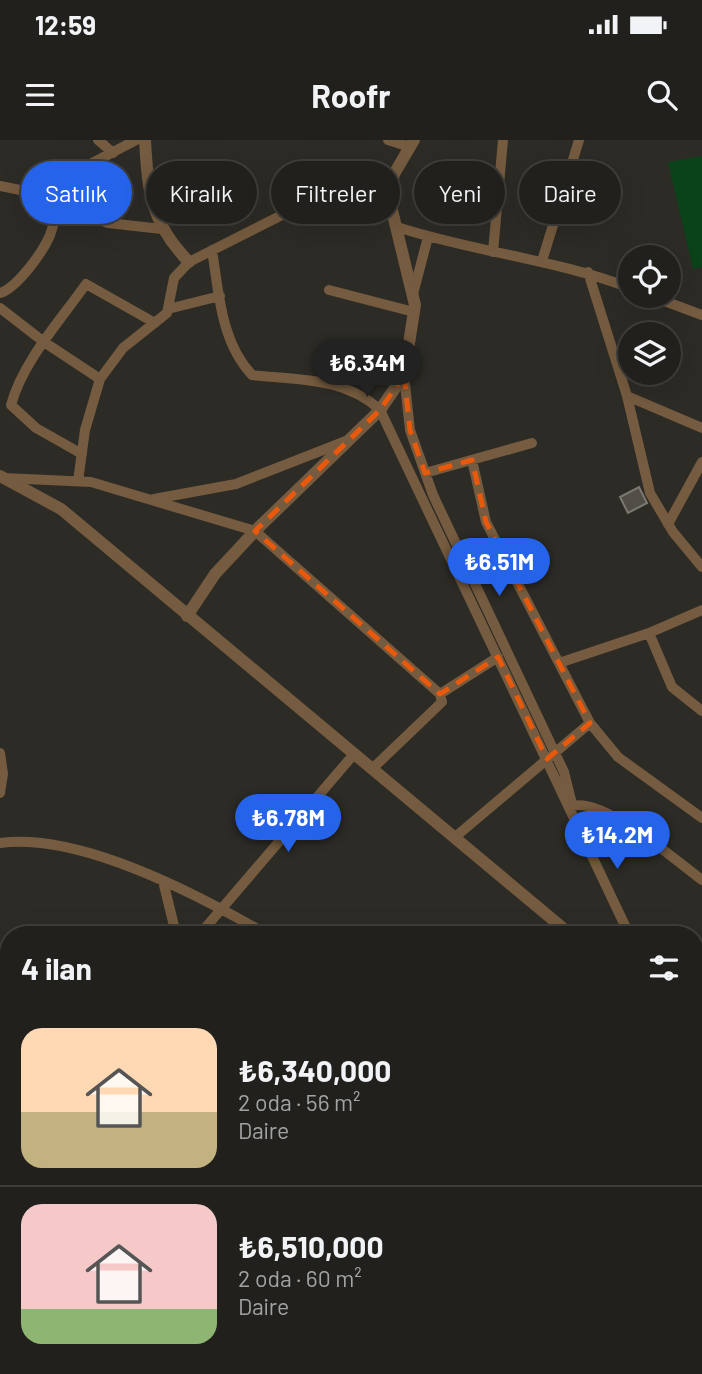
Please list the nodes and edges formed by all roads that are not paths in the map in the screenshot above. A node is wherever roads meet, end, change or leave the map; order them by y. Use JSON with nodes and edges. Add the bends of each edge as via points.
{"nodes":[{"id":1,"x":98,"y":140,"type":"edge"},
{"id":2,"x":136,"y":140,"type":"edge"},
{"id":3,"x":145,"y":140,"type":"edge"},
{"id":4,"x":388,"y":140,"type":"edge"},
{"id":5,"x":503,"y":140,"type":"edge"},
{"id":6,"x":579,"y":140,"type":"edge"},
{"id":7,"x":412,"y":144,"type":"edge"},
{"id":8,"x":113,"y":153,"type":"junction"},
{"id":9,"x":400,"y":164,"type":"edge"},
{"id":10,"x":0,"y":186,"type":"edge"},
{"id":11,"x":271,"y":220,"type":"edge"},
{"id":12,"x":396,"y":224,"type":"edge"},
{"id":13,"x":397,"y":227,"type":"junction"},
{"id":14,"x":162,"y":229,"type":"junction"},
{"id":15,"x":428,"y":237,"type":"junction"},
{"id":16,"x":212,"y":250,"type":"junction"},
{"id":17,"x":493,"y":252,"type":"junction"},
{"id":18,"x":542,"y":261,"type":"junction"},
{"id":19,"x":189,"y":262,"type":"junction"},
{"id":20,"x":588,"y":272,"type":"junction"},
{"id":21,"x":618,"y":283,"type":"edge"},
{"id":22,"x":329,"y":290,"type":"dead end"},
{"id":23,"x":0,"y":293,"type":"edge"},
{"id":24,"x":413,"y":295,"type":"junction"},
{"id":25,"x":220,"y":296,"type":"junction"},
{"id":26,"x":681,"y":307,"type":"edge"},
{"id":27,"x":0,"y":308,"type":"edge"},
{"id":28,"x":168,"y":309,"type":"junction"},
{"id":29,"x":414,"y":312,"type":"junction"},
{"id":30,"x":702,"y":315,"type":"edge"},
{"id":31,"x":155,"y":323,"type":"junction"},
{"id":32,"x":44,"y":342,"type":"junction"},
{"id":33,"x":404,"y":375,"type":"junction"},
{"id":34,"x":100,"y":379,"type":"junction"},
{"id":35,"x":627,"y":396,"type":"junction"},
{"id":36,"x":380,"y":410,"type":"junction"},
{"id":37,"x":702,"y":428,"type":"edge"},
{"id":38,"x":350,"y":439,"type":"junction"},
{"id":39,"x":532,"y":443,"type":"dead end"},
{"id":40,"x":82,"y":454,"type":"junction"},
{"id":41,"x":472,"y":460,"type":"junction"},
{"id":42,"x":702,"y":462,"type":"edge"},
{"id":43,"x":425,"y":473,"type":"junction"},
{"id":44,"x":2,"y":477,"type":"edge"},
{"id":45,"x":78,"y":481,"type":"junction"},
{"id":46,"x":148,"y":499,"type":"junction"},
{"id":47,"x":668,"y":524,"type":"junction"},
{"id":48,"x":255,"y":531,"type":"junction"},
{"id":49,"x":700,"y":560,"type":"edge"},
{"id":50,"x":702,"y":610,"type":"edge"},
{"id":51,"x":187,"y":615,"type":"junction"},
{"id":52,"x":649,"y":633,"type":"junction"},
{"id":53,"x":498,"y":657,"type":"junction"},
{"id":54,"x":559,"y":663,"type":"junction"},
{"id":55,"x":440,"y":694,"type":"junction"},
{"id":56,"x":702,"y":711,"type":"edge"},
{"id":57,"x":590,"y":723,"type":"junction"},
{"id":58,"x":0,"y":753,"type":"edge"},
{"id":59,"x":354,"y":754,"type":"junction"},
{"id":60,"x":551,"y":755,"type":"junction"},
{"id":61,"x":372,"y":769,"type":"junction"},
{"id":62,"x":0,"y":793,"type":"edge"},
{"id":63,"x":572,"y":806,"type":"junction"},
{"id":64,"x":702,"y":818,"type":"edge"},
{"id":65,"x":576,"y":821,"type":"junction"},
{"id":66,"x":454,"y":838,"type":"junction"},
{"id":67,"x":0,"y":843,"type":"edge"},
{"id":68,"x":702,"y":880,"type":"edge"},
{"id":69,"x":163,"y":881,"type":"junction"},
{"id":70,"x":222,"y":908,"type":"junction"},
{"id":71,"x":174,"y":926,"type":"edge"},
{"id":72,"x":207,"y":926,"type":"edge"},
{"id":73,"x":252,"y":926,"type":"edge"},
{"id":74,"x":557,"y":926,"type":"edge"},
{"id":75,"x":625,"y":926,"type":"edge"}],
"edges":[{"from":1,"to":8,"type":"street"},
{"from":2,"to":8,"type":"street"},
{"from":3,"to":14,"type":"street","via":[[153,210]]},
{"from":4,"to":7,"type":"street"},
{"from":5,"to":17,"type":"street"},
{"from":6,"to":18,"type":"street"},
{"from":7,"to":9,"type":"street"},
{"from":8,"to":10,"type":"street","via":[[35,193]]},
{"from":11,"to":16,"type":"street"},
{"from":12,"to":13,"type":"street"},
{"from":13,"to":15,"type":"street"},
{"from":13,"to":24,"type":"street"},
{"from":14,"to":19,"type":"street"},
{"from":14,"to":23,"type":"street","via":[[108,223],[63,205],[48,240],[22,278]]},
{"from":15,"to":17,"type":"street"},
{"from":15,"to":24,"type":"street"},
{"from":16,"to":19,"type":"street"},
{"from":16,"to":25,"type":"street"},
{"from":17,"to":18,"type":"street"},
{"from":18,"to":20,"type":"street"},
{"from":19,"to":28,"type":"street","via":[[174,278]]},
{"from":20,"to":21,"type":"street"},
{"from":20,"to":35,"type":"street"},
{"from":22,"to":29,"type":"street"},
{"from":24,"to":29,"type":"street"},
{"from":25,"to":28,"type":"street"},
{"from":25,"to":36,"type":"street","via":[[235,358],[251,375],[329,382],[362,394]]},
{"from":26,"to":30,"type":"street"},
{"from":27,"to":32,"type":"street"},
{"from":28,"to":31,"type":"street"},
{"from":29,"to":33,"type":"street"},
{"from":31,"to":32,"type":"street","via":[[86,284]]},
{"from":31,"to":34,"type":"street","via":[[123,348]]},
{"from":32,"to":34,"type":"street"},
{"from":32,"to":40,"type":"street","via":[[11,405],[36,428]]},
{"from":33,"to":36,"type":"street"},
{"from":33,"to":43,"type":"street","via":[[410,430]]},
{"from":34,"to":40,"type":"street"},
{"from":35,"to":37,"type":"street"},
{"from":35,"to":47,"type":"street","via":[[650,493]]},
{"from":36,"to":38,"type":"street"},
{"from":36,"to":53,"type":"street"},
{"from":38,"to":46,"type":"street","via":[[236,484]]},
{"from":38,"to":48,"type":"street"},
{"from":39,"to":41,"type":"street"},
{"from":40,"to":45,"type":"street"},
{"from":41,"to":43,"type":"street"},
{"from":41,"to":54,"type":"street","via":[[485,522]]},
{"from":42,"to":47,"type":"street"},
{"from":43,"to":60,"type":"street"},
{"from":44,"to":45,"type":"street"},
{"from":44,"to":51,"type":"street","via":[[61,509]]},
{"from":45,"to":46,"type":"street"},
{"from":46,"to":48,"type":"street"},
{"from":47,"to":49,"type":"street"},
{"from":48,"to":51,"type":"street"},
{"from":48,"to":55,"type":"street"},
{"from":50,"to":52,"type":"street"},
{"from":51,"to":59,"type":"street"},
{"from":52,"to":54,"type":"street"},
{"from":52,"to":56,"type":"street","via":[[672,687]]},
{"from":53,"to":55,"type":"street"},
{"from":53,"to":60,"type":"street"},
{"from":54,"to":57,"type":"street"},
{"from":55,"to":61,"type":"street","via":[[442,702]]},
{"from":57,"to":60,"type":"street"},
{"from":57,"to":64,"type":"street","via":[[618,757]]},
{"from":58,"to":62,"type":"street"},
{"from":59,"to":61,"type":"street"},
{"from":59,"to":70,"type":"street"},
{"from":60,"to":63,"type":"street","via":[[564,772]]},
{"from":60,"to":65,"type":"street"},
{"from":60,"to":66,"type":"street"},
{"from":61,"to":66,"type":"street"},
{"from":63,"to":65,"type":"street"},
{"from":63,"to":68,"type":"street","via":[[583,803],[606,811]]},
{"from":65,"to":75,"type":"street"},
{"from":66,"to":74,"type":"street"},
{"from":67,"to":69,"type":"street","via":[[44,843]]},
{"from":69,"to":70,"type":"street"},
{"from":69,"to":71,"type":"street"},
{"from":70,"to":72,"type":"street"},
{"from":70,"to":73,"type":"street"}]}
